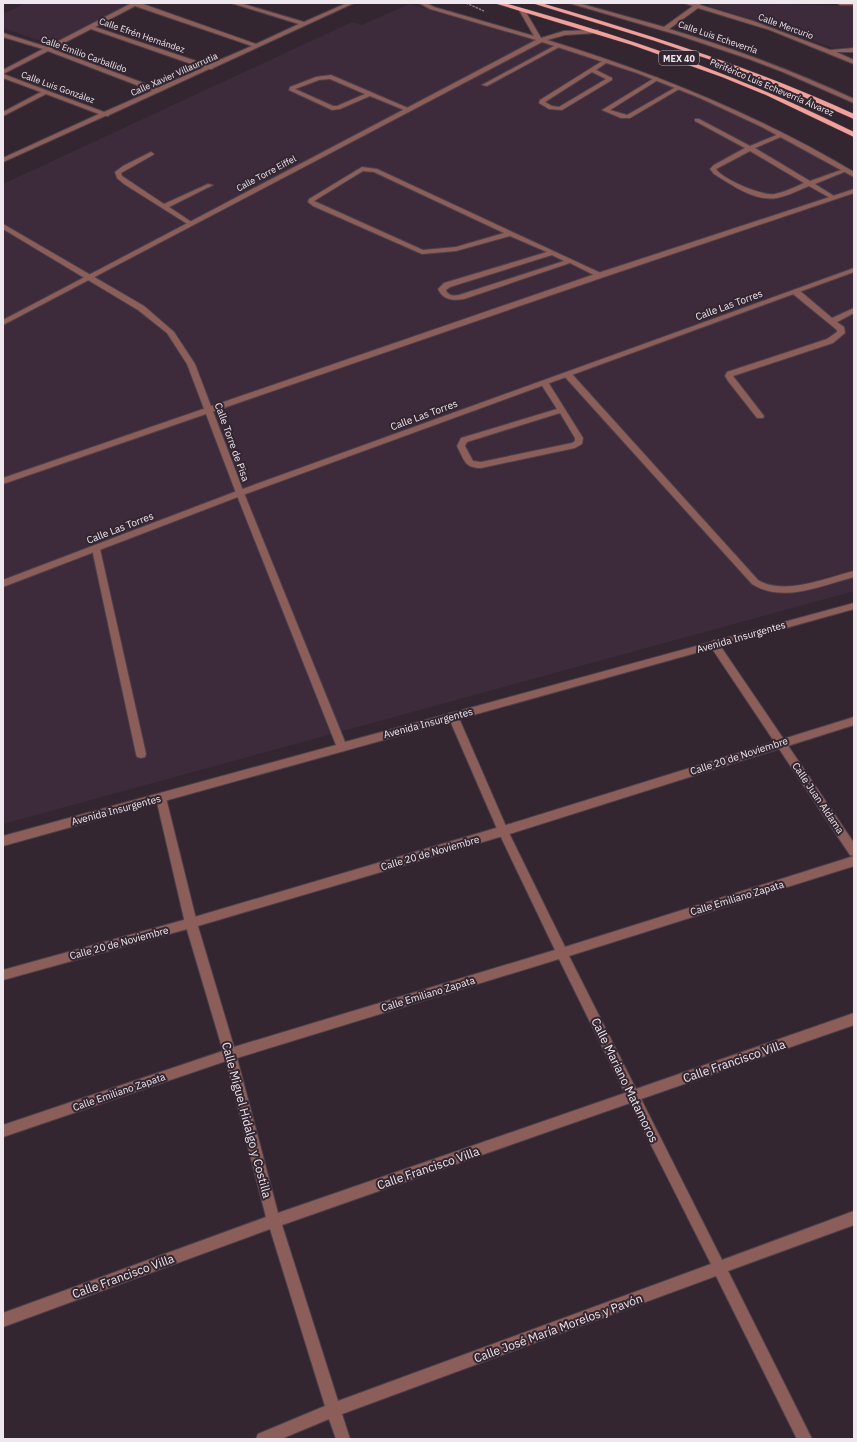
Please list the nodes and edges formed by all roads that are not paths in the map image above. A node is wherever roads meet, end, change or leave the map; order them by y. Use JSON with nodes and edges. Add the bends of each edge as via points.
{"nodes":[{"id":1,"x":234,"y":3,"type":"edge"},
{"id":2,"x":349,"y":3,"type":"edge"},
{"id":3,"x":422,"y":3,"type":"edge"},
{"id":4,"x":497,"y":3,"type":"edge"},
{"id":5,"x":516,"y":3,"type":"edge"},
{"id":6,"x":535,"y":3,"type":"edge"},
{"id":7,"x":572,"y":3,"type":"edge"},
{"id":8,"x":687,"y":3,"type":"edge"},
{"id":9,"x":840,"y":3,"type":"edge"},
{"id":10,"x":136,"y":4,"type":"edge"},
{"id":11,"x":698,"y":4,"type":"edge"},
{"id":12,"x":854,"y":4,"type":"edge"},
{"id":13,"x":522,"y":10,"type":"junction"},
{"id":14,"x":304,"y":24,"type":"junction"},
{"id":15,"x":90,"y":27,"type":"junction"},
{"id":16,"x":664,"y":29,"type":"junction"},
{"id":17,"x":596,"y":32,"type":"junction"},
{"id":18,"x":3,"y":35,"type":"edge"},
{"id":19,"x":539,"y":40,"type":"junction"},
{"id":20,"x":258,"y":46,"type":"junction"},
{"id":21,"x":558,"y":46,"type":"junction"},
{"id":22,"x":47,"y":49,"type":"junction"},
{"id":23,"x":854,"y":50,"type":"edge"},
{"id":24,"x":828,"y":51,"type":"junction"},
{"id":25,"x":606,"y":61,"type":"junction"},
{"id":26,"x":854,"y":62,"type":"edge"},
{"id":27,"x":210,"y":68,"type":"junction"},
{"id":28,"x":591,"y":70,"type":"junction"},
{"id":29,"x":3,"y":72,"type":"edge"},
{"id":30,"x":3,"y":76,"type":"edge"},
{"id":31,"x":656,"y":79,"type":"junction"},
{"id":32,"x":485,"y":85,"type":"dead end"},
{"id":33,"x":678,"y":88,"type":"junction"},
{"id":34,"x":158,"y":91,"type":"junction"},
{"id":35,"x":46,"y":92,"type":"junction"},
{"id":36,"x":370,"y":94,"type":"junction"},
{"id":37,"x":854,"y":101,"type":"edge"},
{"id":38,"x":406,"y":109,"type":"junction"},
{"id":39,"x":3,"y":114,"type":"edge"},
{"id":40,"x":106,"y":114,"type":"junction"},
{"id":41,"x":854,"y":117,"type":"edge"},
{"id":42,"x":697,"y":120,"type":"dead end"},
{"id":43,"x":854,"y":134,"type":"edge"},
{"id":44,"x":781,"y":135,"type":"junction"},
{"id":45,"x":750,"y":148,"type":"junction"},
{"id":46,"x":151,"y":154,"type":"dead end"},
{"id":47,"x":3,"y":160,"type":"edge"},
{"id":48,"x":846,"y":170,"type":"junction"},
{"id":49,"x":854,"y":175,"type":"edge"},
{"id":50,"x":810,"y":184,"type":"junction"},
{"id":51,"x":210,"y":185,"type":"dead end"},
{"id":52,"x":854,"y":191,"type":"edge"},
{"id":53,"x":832,"y":197,"type":"junction"},
{"id":54,"x":164,"y":207,"type":"junction"},
{"id":55,"x":191,"y":224,"type":"junction"},
{"id":56,"x":3,"y":226,"type":"edge"},
{"id":57,"x":511,"y":233,"type":"junction"},
{"id":58,"x":552,"y":252,"type":"junction"},
{"id":59,"x":570,"y":261,"type":"junction"},
{"id":60,"x":854,"y":270,"type":"edge"},
{"id":61,"x":601,"y":275,"type":"junction"},
{"id":62,"x":89,"y":278,"type":"junction"},
{"id":63,"x":796,"y":292,"type":"junction"},
{"id":64,"x":854,"y":310,"type":"edge"},
{"id":65,"x":832,"y":321,"type":"junction"},
{"id":66,"x":3,"y":322,"type":"edge"},
{"id":67,"x":568,"y":375,"type":"junction"},
{"id":68,"x":545,"y":384,"type":"junction"},
{"id":69,"x":208,"y":409,"type":"junction"},
{"id":70,"x":562,"y":410,"type":"junction"},
{"id":71,"x":760,"y":416,"type":"dead end"},
{"id":72,"x":3,"y":481,"type":"edge"},
{"id":73,"x":240,"y":493,"type":"junction"},
{"id":74,"x":96,"y":549,"type":"junction"},
{"id":75,"x":854,"y":574,"type":"edge"},
{"id":76,"x":3,"y":584,"type":"edge"},
{"id":77,"x":854,"y":606,"type":"edge"},
{"id":78,"x":714,"y":644,"type":"junction"},
{"id":79,"x":453,"y":716,"type":"junction"},
{"id":80,"x":854,"y":721,"type":"edge"},
{"id":81,"x":780,"y":743,"type":"junction"},
{"id":82,"x":342,"y":747,"type":"junction"},
{"id":83,"x":141,"y":754,"type":"dead end"},
{"id":84,"x":161,"y":798,"type":"junction"},
{"id":85,"x":503,"y":831,"type":"junction"},
{"id":86,"x":3,"y":841,"type":"edge"},
{"id":87,"x":854,"y":852,"type":"edge"},
{"id":88,"x":854,"y":861,"type":"edge"},
{"id":89,"x":191,"y":923,"type":"junction"},
{"id":90,"x":562,"y":953,"type":"junction"},
{"id":91,"x":3,"y":975,"type":"edge"},
{"id":92,"x":854,"y":1019,"type":"edge"},
{"id":93,"x":230,"y":1054,"type":"junction"},
{"id":94,"x":633,"y":1096,"type":"junction"},
{"id":95,"x":3,"y":1131,"type":"edge"},
{"id":96,"x":854,"y":1218,"type":"edge"},
{"id":97,"x":274,"y":1221,"type":"junction"},
{"id":98,"x":720,"y":1269,"type":"junction"},
{"id":99,"x":3,"y":1320,"type":"edge"},
{"id":100,"x":334,"y":1410,"type":"junction"},
{"id":101,"x":263,"y":1439,"type":"edge"},
{"id":102,"x":344,"y":1439,"type":"edge"},
{"id":103,"x":805,"y":1439,"type":"edge"}],
"edges":[{"from":1,"to":14,"type":"street"},
{"from":2,"to":14,"type":"street","name":"Calle Xavier Villaurrutia"},
{"from":3,"to":19,"type":"street"},
{"from":4,"to":13,"type":"highway","name":"Periférico Luis Echeverría Álvarez","number":"MEX 40"},
{"from":5,"to":13,"type":"highway"},
{"from":6,"to":41,"type":"highway","name":"Periférico Luis Echeverría Álvarez","number":"MEX 40","via":[[625,28],[748,70]]},
{"from":7,"to":16,"type":"street","name":"Calle Luis Echeverría"},
{"from":8,"to":11,"type":"street","name":"Calle Mercurio"},
{"from":9,"to":12,"type":"street"},
{"from":10,"to":15,"type":"street"},
{"from":10,"to":20,"type":"street"},
{"from":11,"to":16,"type":"street"},
{"from":11,"to":24,"type":"street","name":"Calle Mercurio"},
{"from":13,"to":17,"type":"highway","name":"Periférico Luis Echeverría Álvarez","number":"MEX 40"},
{"from":13,"to":19,"type":"street"},
{"from":14,"to":20,"type":"street","name":"Calle Xavier Villaurrutia"},
{"from":15,"to":22,"type":"street"},
{"from":15,"to":27,"type":"street","name":"Calle Efrén Hernández"},
{"from":16,"to":37,"type":"street","name":"Calle Luis Echeverría","via":[[741,53]]},
{"from":17,"to":19,"type":"street","name":"Calle Torre Eiffel","via":[[564,33]]},
{"from":17,"to":43,"type":"highway","name":"Periférico Luis Echeverría Álvarez","number":"MEX 40","via":[[688,61],[744,83]]},
{"from":18,"to":22,"type":"street","name":"Calle Emilio Carballido"},
{"from":19,"to":21,"type":"street"},
{"from":19,"to":38,"type":"street","name":"Calle Torre Eiffel"},
{"from":20,"to":27,"type":"street","name":"Calle Xavier Villaurrutia"},
{"from":21,"to":25,"type":"street"},
{"from":21,"to":32,"type":"street"},
{"from":22,"to":29,"type":"street"},
{"from":22,"to":34,"type":"street","name":"Calle Emilio Carballido"},
{"from":23,"to":24,"type":"street"},
{"from":24,"to":26,"type":"street","name":"Calle Mercurio"},
{"from":25,"to":28,"type":"street"},
{"from":25,"to":31,"type":"street"},
{"from":27,"to":34,"type":"street","name":"Calle Xavier Villaurrutia"},
{"from":28,"to":28,"type":"street","via":[[610,79],[560,108],[551,108],[542,103]]},
{"from":30,"to":35,"type":"street","name":"Calle Luis González"},
{"from":31,"to":33,"type":"street"},
{"from":31,"to":33,"type":"street","via":[[605,110],[628,117]]},
{"from":33,"to":44,"type":"street","via":[[707,99]]},
{"from":34,"to":40,"type":"street","name":"Calle Xavier Villaurrutia"},
{"from":35,"to":39,"type":"street"},
{"from":35,"to":40,"type":"street","name":"Calle Luis González"},
{"from":36,"to":36,"type":"street","via":[[338,108],[332,108],[292,88],[327,76]]},
{"from":36,"to":38,"type":"street"},
{"from":38,"to":55,"type":"street","name":"Calle Torre Eiffel"},
{"from":40,"to":47,"type":"street","name":"Calle Xavier Villaurrutia"},
{"from":42,"to":45,"type":"street"},
{"from":44,"to":45,"type":"street"},
{"from":44,"to":48,"type":"street"},
{"from":45,"to":50,"type":"street"},
{"from":45,"to":50,"type":"street","via":[[713,169],[754,194],[765,197],[776,196]]},
{"from":46,"to":54,"type":"street","via":[[118,172],[119,177]]},
{"from":48,"to":49,"type":"street"},
{"from":48,"to":50,"type":"street"},
{"from":50,"to":53,"type":"street"},
{"from":51,"to":54,"type":"street"},
{"from":52,"to":53,"type":"street"},
{"from":53,"to":61,"type":"street"},
{"from":54,"to":55,"type":"street"},
{"from":55,"to":62,"type":"street","name":"Calle Torre Eiffel"},
{"from":56,"to":62,"type":"street","name":"Calle Torre de Pisa"},
{"from":57,"to":57,"type":"street","via":[[456,250],[422,252],[311,200],[362,169],[370,168]]},
{"from":57,"to":58,"type":"street"},
{"from":58,"to":59,"type":"street"},
{"from":58,"to":59,"type":"street","via":[[447,285],[442,289],[443,293],[450,298],[461,297]]},
{"from":59,"to":61,"type":"street"},
{"from":60,"to":63,"type":"street","name":"Calle Las Torres"},
{"from":61,"to":69,"type":"street"},
{"from":62,"to":66,"type":"street","name":"Calle Torre Eiffel"},
{"from":62,"to":69,"type":"street","name":"Calle Torre de Pisa","via":[[141,308],[170,332],[191,364]]},
{"from":63,"to":65,"type":"street"},
{"from":63,"to":67,"type":"street","name":"Calle Las Torres"},
{"from":64,"to":65,"type":"street"},
{"from":65,"to":71,"type":"street","via":[[841,329],[841,334],[830,342],[730,374],[732,381]]},
{"from":67,"to":68,"type":"street","name":"Calle Las Torres"},
{"from":67,"to":75,"type":"street","via":[[755,582],[764,588],[786,590]]},
{"from":68,"to":70,"type":"street"},
{"from":68,"to":73,"type":"street","name":"Calle Las Torres"},
{"from":69,"to":72,"type":"street"},
{"from":69,"to":73,"type":"street","name":"Calle Torre de Pisa"},
{"from":70,"to":70,"type":"street","via":[[468,438],[461,444],[462,450],[470,463],[477,466],[575,445],[579,438]]},
{"from":73,"to":74,"type":"street","name":"Calle Las Torres"},
{"from":73,"to":82,"type":"street","name":"Calle Torre de Pisa"},
{"from":74,"to":76,"type":"street","name":"Calle Las Torres"},
{"from":74,"to":83,"type":"street"},
{"from":77,"to":78,"type":"street","name":"Avenida Insurgentes"},
{"from":78,"to":79,"type":"street","name":"Avenida Insurgentes"},
{"from":78,"to":81,"type":"street","name":"Calle Juan Aldama"},
{"from":79,"to":82,"type":"street","name":"Avenida Insurgentes"},
{"from":79,"to":85,"type":"street","name":"Calle Mariano Matamoros"},
{"from":80,"to":81,"type":"street","name":"Calle 20 de Noviembre"},
{"from":81,"to":85,"type":"street","name":"Calle 20 de Noviembre"},
{"from":81,"to":87,"type":"street","name":"Calle Juan Aldama"},
{"from":82,"to":84,"type":"street","name":"Avenida Insurgentes"},
{"from":84,"to":86,"type":"street","name":"Avenida Insurgentes"},
{"from":84,"to":89,"type":"street","name":"Calle Miguel Hidalgo y Costilla"},
{"from":85,"to":89,"type":"street","name":"Calle 20 de Noviembre"},
{"from":85,"to":90,"type":"street","name":"Calle Mariano Matamoros"},
{"from":88,"to":90,"type":"street","name":"Calle Emiliano Zapata"},
{"from":89,"to":91,"type":"street","name":"Calle 20 de Noviembre"},
{"from":89,"to":93,"type":"street","name":"Calle Miguel Hidalgo y Costilla"},
{"from":90,"to":93,"type":"street","name":"Calle Emiliano Zapata"},
{"from":90,"to":94,"type":"street","name":"Calle Mariano Matamoros"},
{"from":92,"to":94,"type":"street","name":"Calle Francisco Villa"},
{"from":93,"to":95,"type":"street","name":"Calle Emiliano Zapata"},
{"from":93,"to":97,"type":"street","name":"Calle Miguel Hidalgo y Costilla"},
{"from":94,"to":97,"type":"street","name":"Calle Francisco Villa"},
{"from":94,"to":98,"type":"street","name":"Calle Mariano Matamoros"},
{"from":96,"to":98,"type":"street","name":"Calle José María Morelos y Pavón"},
{"from":97,"to":99,"type":"street","name":"Calle Francisco Villa"},
{"from":97,"to":100,"type":"street","name":"Calle Miguel Hidalgo y Costilla"},
{"from":98,"to":100,"type":"street","name":"Calle José María Morelos y Pavón"},
{"from":98,"to":103,"type":"street","name":"Calle Mariano Matamoros"},
{"from":100,"to":101,"type":"street","name":"Calle José María Morelos y Pavón"},
{"from":100,"to":102,"type":"street","name":"Calle Miguel Hidalgo y Costilla"}]}
